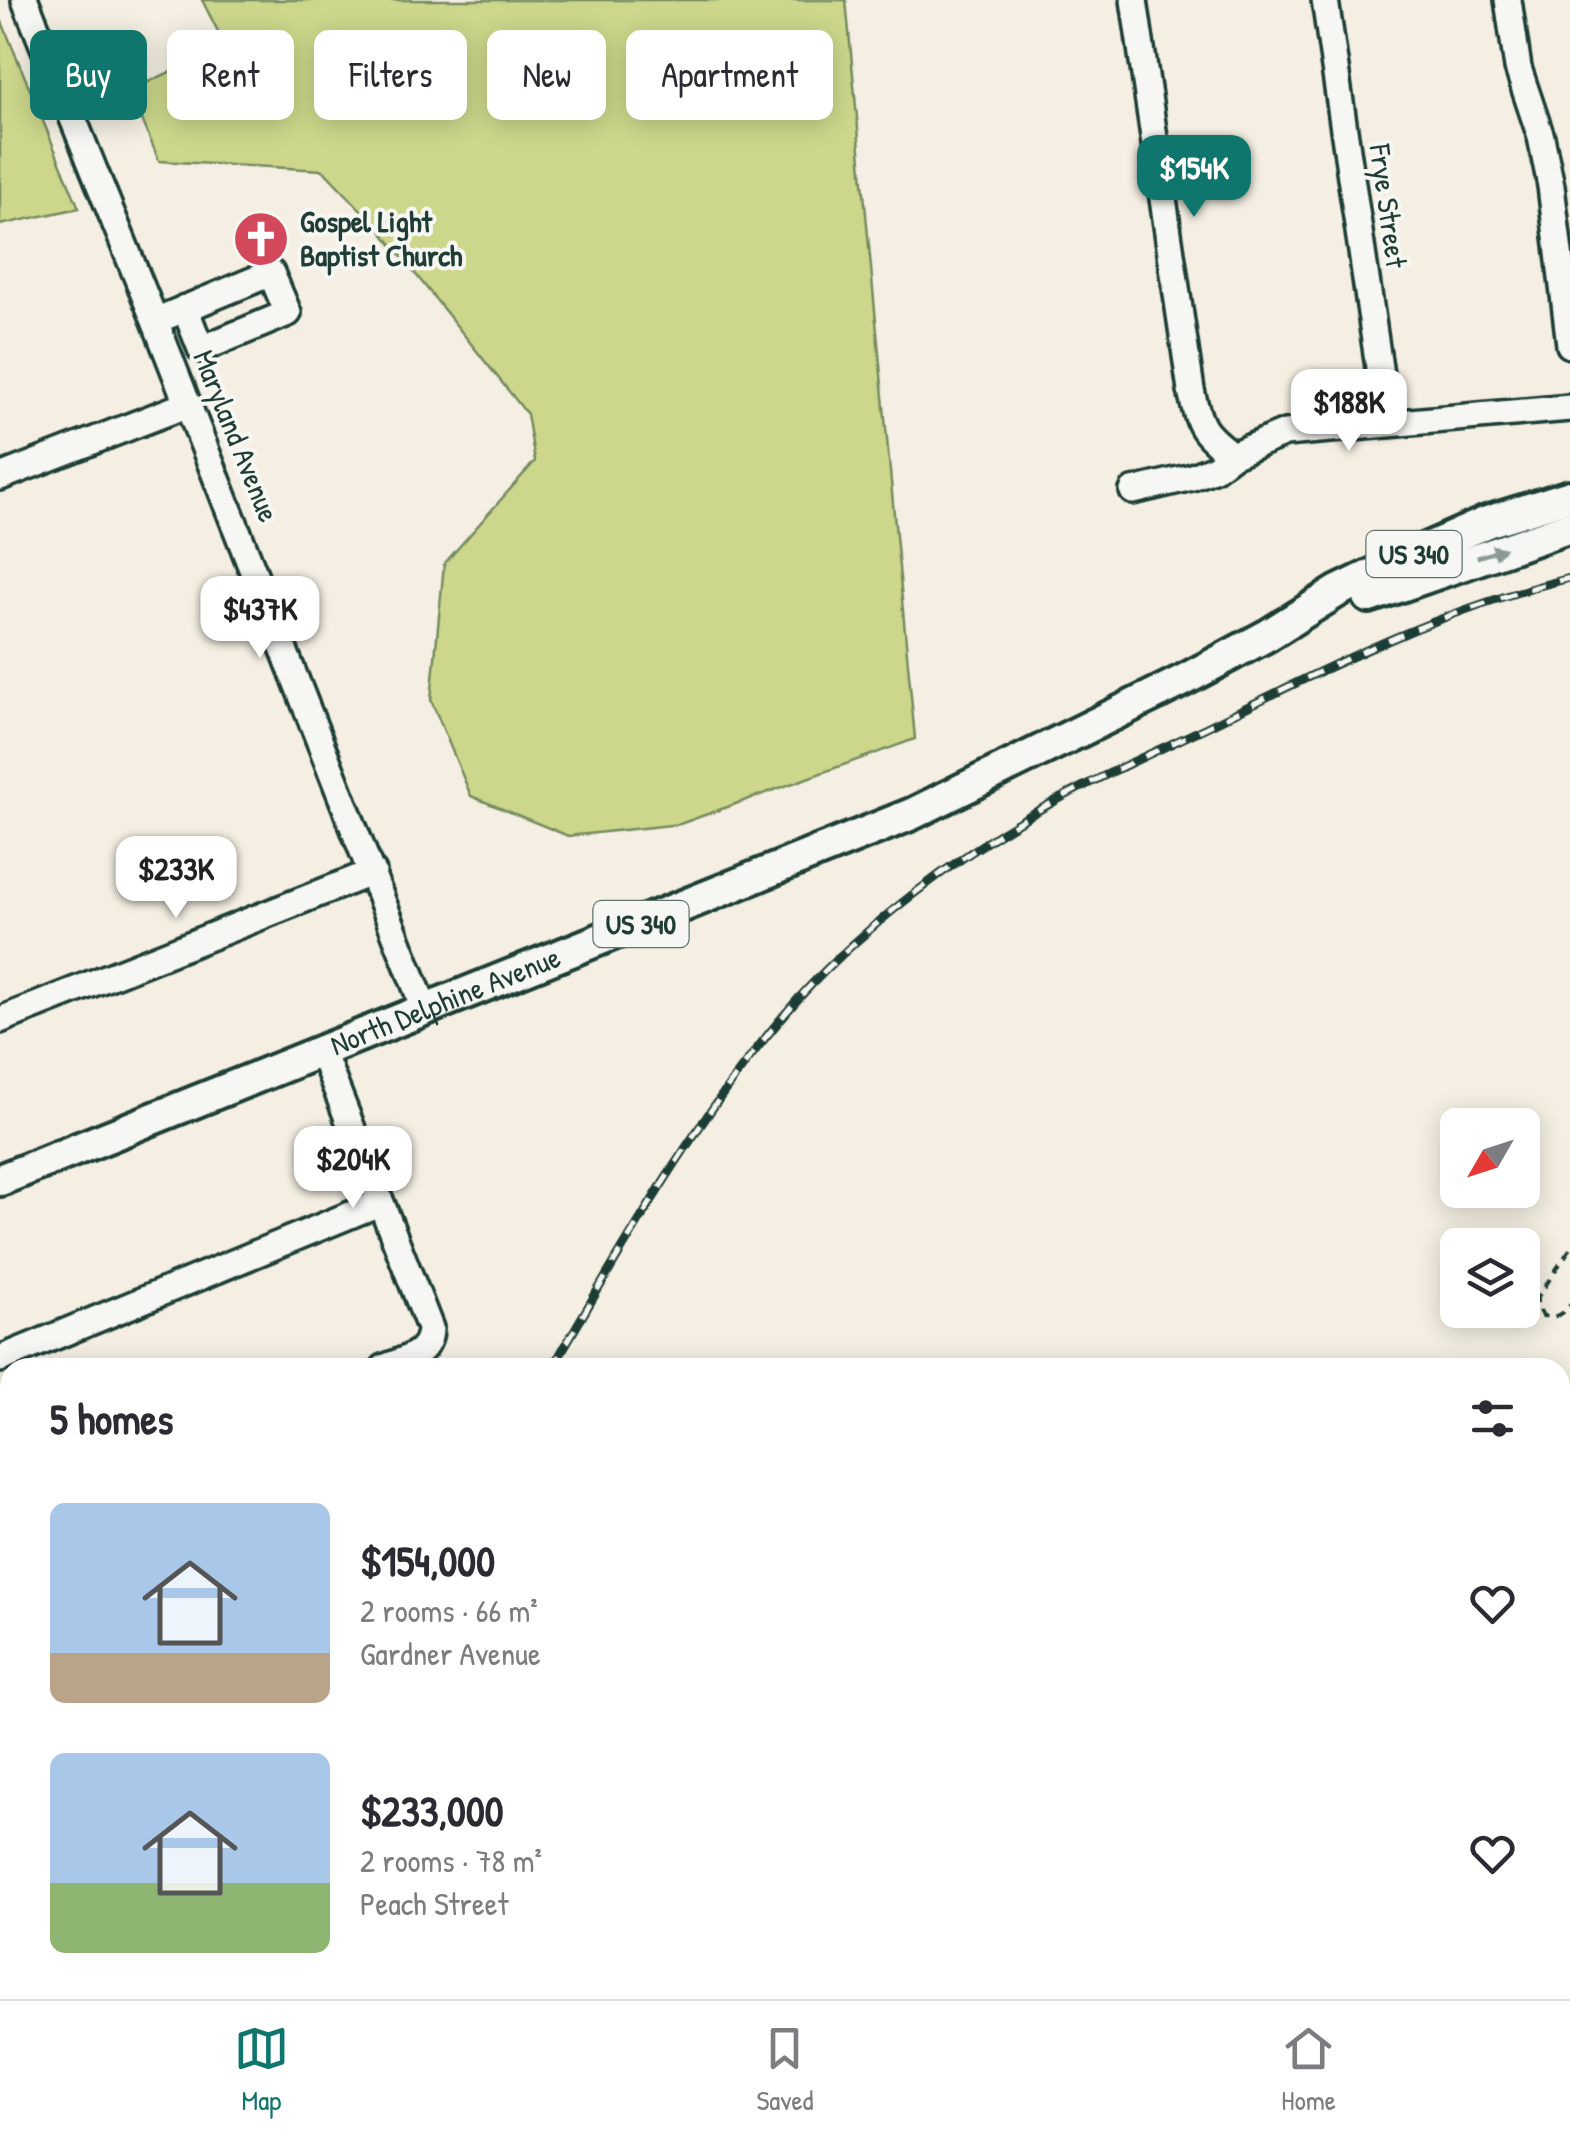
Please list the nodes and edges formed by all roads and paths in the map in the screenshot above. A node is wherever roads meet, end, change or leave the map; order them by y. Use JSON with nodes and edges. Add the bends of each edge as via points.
{"nodes":[{"id":1,"x":25,"y":0,"type":"edge"},
{"id":2,"x":1134,"y":0,"type":"edge"},
{"id":3,"x":1325,"y":0,"type":"edge"},
{"id":4,"x":1508,"y":0,"type":"edge"},
{"id":5,"x":185,"y":308,"type":"dead end"},
{"id":6,"x":155,"y":320,"type":"junction"},
{"id":7,"x":1570,"y":345,"type":"edge"},
{"id":8,"x":188,"y":404,"type":"junction"},
{"id":9,"x":1570,"y":408,"type":"edge"},
{"id":10,"x":1387,"y":422,"type":"junction"},
{"id":11,"x":1232,"y":455,"type":"junction"},
{"id":12,"x":0,"y":477,"type":"edge"},
{"id":13,"x":1133,"y":491,"type":"dead end"},
{"id":14,"x":1570,"y":496,"type":"edge"},
{"id":15,"x":1570,"y":527,"type":"edge"},
{"id":16,"x":1268,"y":635,"type":"junction"},
{"id":17,"x":372,"y":872,"type":"junction"},
{"id":18,"x":425,"y":1010,"type":"junction"},
{"id":19,"x":0,"y":1020,"type":"edge"},
{"id":20,"x":322,"y":1052,"type":"junction"},
{"id":21,"x":0,"y":1180,"type":"edge"},
{"id":22,"x":380,"y":1203,"type":"junction"},
{"id":23,"x":1570,"y":1249,"type":"edge"},
{"id":24,"x":1570,"y":1304,"type":"edge"},
{"id":25,"x":2,"y":1358,"type":"edge"},
{"id":26,"x":407,"y":1358,"type":"edge"}],
"edges":[{"from":1,"to":6,"type":"street","name":"Maryland Avenue"},
{"from":2,"to":11,"type":"street","via":[[1191,390],[1199,424]]},
{"from":3,"to":10,"type":"street","name":"Frye Street"},
{"from":4,"to":7,"type":"street","via":[[1518,68],[1551,186]]},
{"from":5,"to":6,"type":"street"},
{"from":6,"to":8,"type":"street","name":"Maryland Avenue"},
{"from":8,"to":12,"type":"street"},
{"from":8,"to":17,"type":"street","name":"Maryland Avenue"},
{"from":9,"to":10,"type":"street"},
{"from":10,"to":11,"type":"street","via":[[1285,433]]},
{"from":11,"to":13,"type":"street","via":[[1192,477]]},
{"from":14,"to":16,"type":"main road","name":"North Delphine Avenue","number":"US 340","via":[[1421,551]]},
{"from":16,"to":15,"type":"main road","name":"North Delphine Avenue","number":"US 340","one_way":true},
{"from":16,"to":18,"type":"main road","name":"North Delphine Avenue","number":"US 340","via":[[912,814]]},
{"from":17,"to":18,"type":"street","name":"Maryland Avenue"},
{"from":17,"to":19,"type":"street"},
{"from":18,"to":20,"type":"main road","name":"North Delphine Avenue","number":"US 340"},
{"from":20,"to":21,"type":"main road","name":"North Delphine Avenue","number":"US 340"},
{"from":20,"to":22,"type":"street"},
{"from":22,"to":25,"type":"street"},
{"from":22,"to":26,"type":"street","via":[[430,1328],[426,1346]]},
{"from":23,"to":24,"type":"path","via":[[1537,1305],[1552,1318]]}]}
